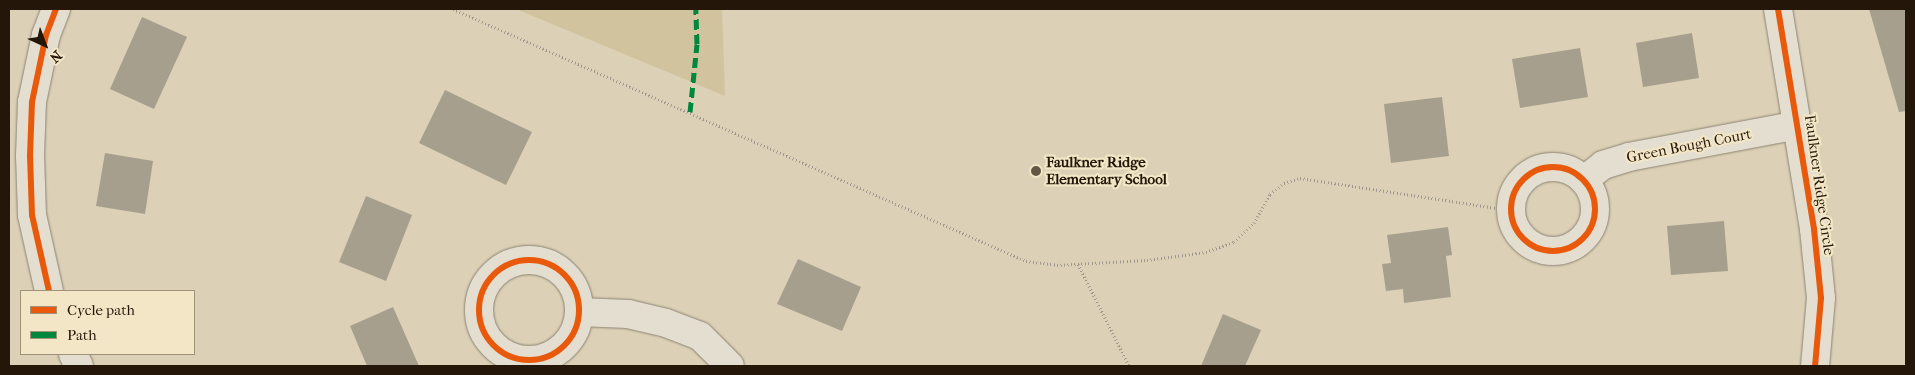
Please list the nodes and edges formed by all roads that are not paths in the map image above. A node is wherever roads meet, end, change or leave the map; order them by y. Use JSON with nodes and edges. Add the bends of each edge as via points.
{"nodes":[{"id":1,"x":56,"y":9,"type":"edge"},
{"id":2,"x":1778,"y":9,"type":"edge"},
{"id":3,"x":1798,"y":126,"type":"junction"},
{"id":4,"x":1584,"y":180,"type":"junction"},
{"id":5,"x":49,"y":290,"type":"edge"},
{"id":6,"x":580,"y":312,"type":"dead end"},
{"id":7,"x":730,"y":366,"type":"edge"},
{"id":8,"x":1815,"y":366,"type":"edge"}],
"edges":[{"from":1,"to":5,"type":"street","via":[[46,35],[32,102],[30,156],[32,215]]},
{"from":2,"to":3,"type":"street","name":"Faulkner Ridge Circle"},
{"from":3,"to":4,"type":"street","name":"Green Bough Court","via":[[1629,157],[1604,165]]},
{"from":3,"to":8,"type":"street","name":"Faulkner Ridge Circle","via":[[1821,298]]},
{"from":4,"to":4,"type":"street","via":[[1570,170],[1542,167],[1520,181],[1512,195],[1510,210],[1513,226],[1523,240],[1537,249],[1554,252],[1569,249],[1581,241],[1593,225],[1594,196]]},
{"from":6,"to":7,"type":"street","via":[[628,314],[666,323],[700,336]]}]}
